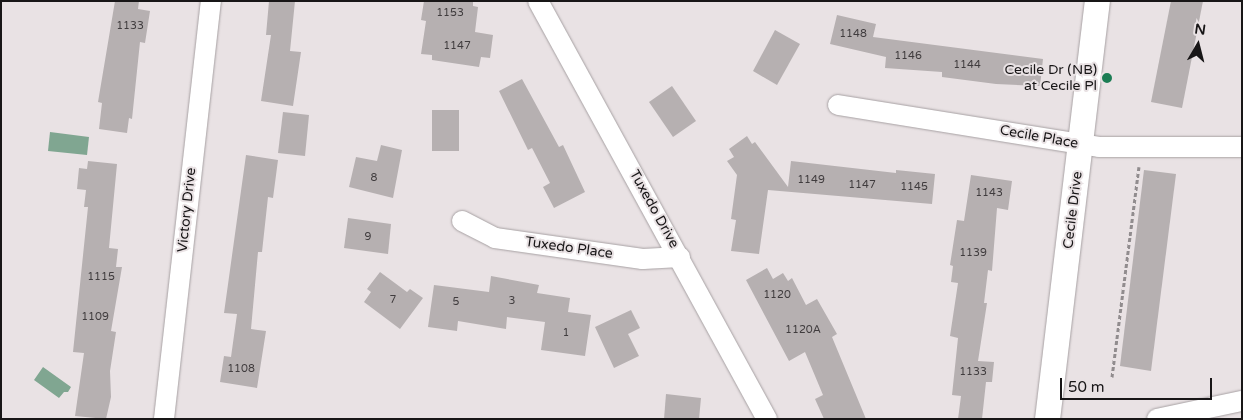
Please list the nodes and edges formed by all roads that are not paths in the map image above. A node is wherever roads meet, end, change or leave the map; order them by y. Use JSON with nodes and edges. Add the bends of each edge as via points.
{"nodes":[{"id":1,"x":211,"y":1,"type":"edge"},
{"id":2,"x":538,"y":1,"type":"edge"},
{"id":3,"x":1097,"y":1,"type":"edge"},
{"id":4,"x":838,"y":105,"type":"dead end"},
{"id":5,"x":1082,"y":144,"type":"junction"},
{"id":6,"x":1242,"y":148,"type":"edge"},
{"id":7,"x":462,"y":221,"type":"dead end"},
{"id":8,"x":680,"y":257,"type":"junction"},
{"id":9,"x":1242,"y":401,"type":"edge"},
{"id":10,"x":164,"y":419,"type":"edge"},
{"id":11,"x":767,"y":419,"type":"edge"},
{"id":12,"x":1047,"y":419,"type":"edge"},
{"id":13,"x":1157,"y":419,"type":"edge"}],
"edges":[{"from":1,"to":10,"type":"street","name":"Victory Drive"},
{"from":2,"to":8,"type":"street","name":"Tuxedo Drive"},
{"from":3,"to":5,"type":"street","name":"Cecile Drive"},
{"from":4,"to":5,"type":"street","name":"Cecile Place"},
{"from":5,"to":6,"type":"street","name":"Cecile Place"},
{"from":5,"to":12,"type":"street","name":"Cecile Drive"},
{"from":7,"to":8,"type":"street","name":"Tuxedo Place","via":[[495,238],[643,259]]},
{"from":8,"to":11,"type":"street","name":"Tuxedo Drive"},
{"from":9,"to":13,"type":"street"}]}
